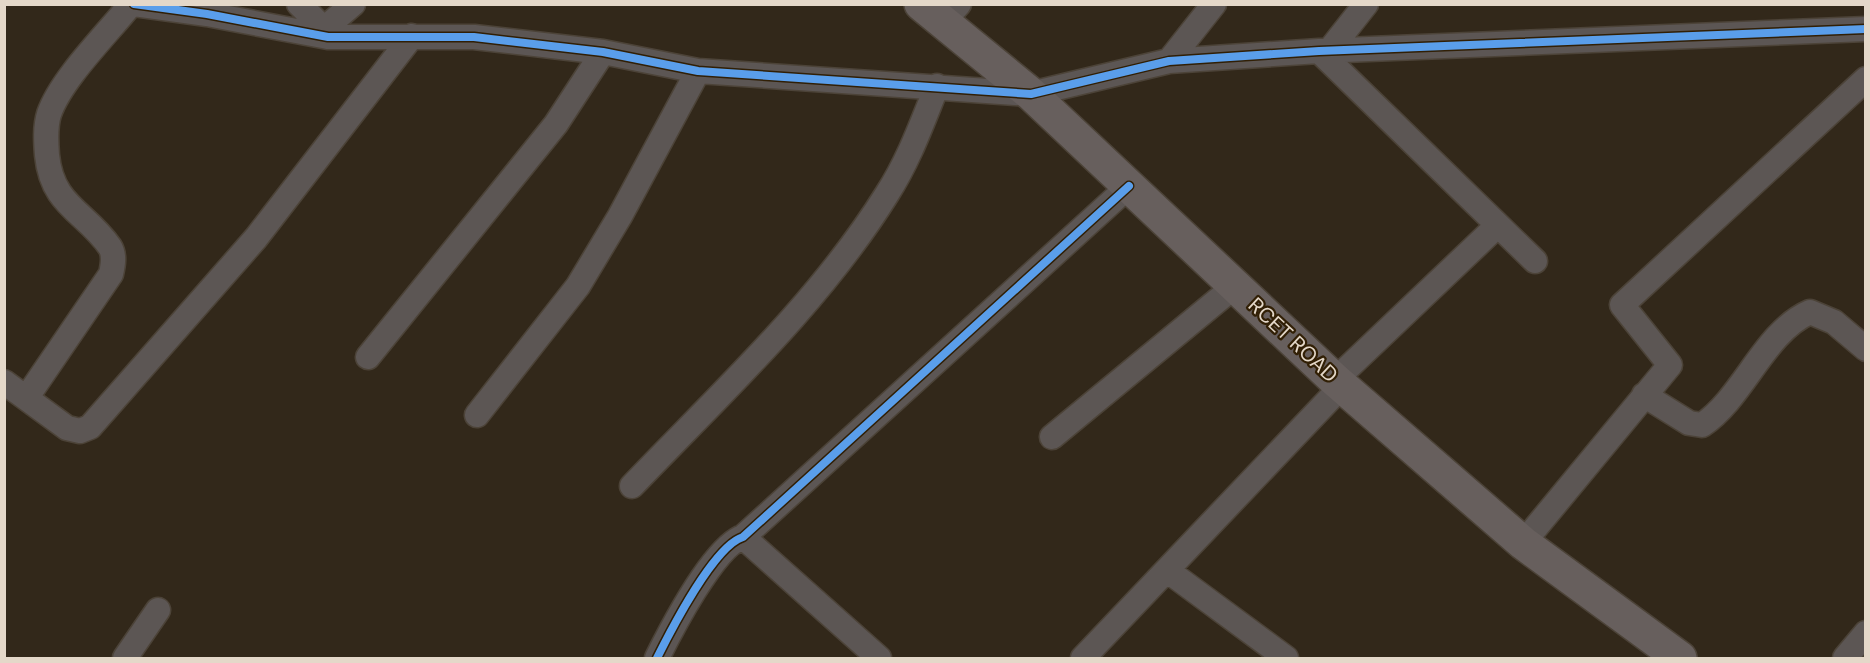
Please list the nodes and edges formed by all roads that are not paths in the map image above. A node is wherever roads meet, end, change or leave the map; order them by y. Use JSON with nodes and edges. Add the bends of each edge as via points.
{"nodes":[{"id":1,"x":133,"y":4,"type":"edge"},
{"id":2,"x":299,"y":4,"type":"edge"},
{"id":3,"x":353,"y":4,"type":"edge"},
{"id":4,"x":1214,"y":4,"type":"edge"},
{"id":5,"x":1366,"y":4,"type":"edge"},
{"id":6,"x":941,"y":10,"type":"edge"},
{"id":7,"x":1866,"y":29,"type":"edge"},
{"id":8,"x":326,"y":33,"type":"junction"},
{"id":9,"x":412,"y":36,"type":"junction"},
{"id":10,"x":1324,"y":51,"type":"junction"},
{"id":11,"x":603,"y":52,"type":"junction"},
{"id":12,"x":1169,"y":61,"type":"junction"},
{"id":13,"x":698,"y":71,"type":"junction"},
{"id":14,"x":1866,"y":79,"type":"edge"},
{"id":15,"x":937,"y":86,"type":"junction"},
{"id":16,"x":1031,"y":94,"type":"junction"},
{"id":17,"x":1129,"y":186,"type":"junction"},
{"id":18,"x":1498,"y":225,"type":"junction"},
{"id":19,"x":1535,"y":261,"type":"dead end"},
{"id":20,"x":1235,"y":286,"type":"junction"},
{"id":21,"x":1866,"y":349,"type":"edge"},
{"id":22,"x":368,"y":357,"type":"dead end"},
{"id":23,"x":4,"y":382,"type":"edge"},
{"id":24,"x":1339,"y":383,"type":"junction"},
{"id":25,"x":1644,"y":395,"type":"junction"},
{"id":26,"x":27,"y":397,"type":"junction"},
{"id":27,"x":477,"y":415,"type":"dead end"},
{"id":28,"x":1052,"y":437,"type":"dead end"},
{"id":29,"x":633,"y":486,"type":"dead end"},
{"id":30,"x":743,"y":537,"type":"junction"},
{"id":31,"x":1523,"y":543,"type":"junction"},
{"id":32,"x":1168,"y":572,"type":"junction"},
{"id":33,"x":158,"y":610,"type":"dead end"},
{"id":34,"x":1866,"y":633,"type":"edge"},
{"id":35,"x":125,"y":658,"type":"edge"},
{"id":36,"x":657,"y":658,"type":"edge"},
{"id":37,"x":879,"y":658,"type":"edge"},
{"id":38,"x":1083,"y":658,"type":"edge"},
{"id":39,"x":1286,"y":658,"type":"edge"},
{"id":40,"x":1680,"y":658,"type":"edge"},
{"id":41,"x":1845,"y":658,"type":"edge"}],
"edges":[{"from":1,"to":8,"type":"street"},
{"from":1,"to":26,"type":"street","via":[[62,90],[49,115],[45,141],[54,188],[110,248],[113,265],[111,274]]},
{"from":2,"to":8,"type":"street"},
{"from":3,"to":8,"type":"street"},
{"from":4,"to":12,"type":"street"},
{"from":5,"to":10,"type":"street"},
{"from":6,"to":16,"type":"main road","name":"RCET ROAD"},
{"from":7,"to":10,"type":"street"},
{"from":8,"to":9,"type":"street"},
{"from":9,"to":11,"type":"street","via":[[474,37]]},
{"from":9,"to":26,"type":"street","via":[[256,238],[90,428],[67,428]]},
{"from":10,"to":12,"type":"street"},
{"from":10,"to":18,"type":"street"},
{"from":11,"to":13,"type":"street"},
{"from":11,"to":22,"type":"street","via":[[556,124]]},
{"from":12,"to":16,"type":"street"},
{"from":13,"to":15,"type":"street"},
{"from":13,"to":27,"type":"street","via":[[578,286]]},
{"from":14,"to":25,"type":"street","via":[[1622,305],[1670,365]]},
{"from":15,"to":16,"type":"street"},
{"from":15,"to":29,"type":"street","via":[[913,147],[887,194],[846,252],[798,313]]},
{"from":16,"to":17,"type":"main road","name":"RCET ROAD"},
{"from":17,"to":20,"type":"main road","name":"RCET ROAD"},
{"from":17,"to":30,"type":"street"},
{"from":18,"to":19,"type":"street"},
{"from":18,"to":24,"type":"street"},
{"from":20,"to":24,"type":"main road","name":"RCET ROAD"},
{"from":20,"to":28,"type":"street"},
{"from":21,"to":25,"type":"street","via":[[1834,322],[1810,312],[1786,328],[1722,408],[1702,425],[1689,423]]},
{"from":23,"to":26,"type":"street"},
{"from":24,"to":31,"type":"main road","name":"RCET ROAD"},
{"from":24,"to":32,"type":"street"},
{"from":25,"to":31,"type":"street"},
{"from":30,"to":36,"type":"street","via":[[732,540],[698,585]]},
{"from":30,"to":37,"type":"street"},
{"from":31,"to":40,"type":"main road","name":"RCET ROAD"},
{"from":32,"to":38,"type":"street"},
{"from":32,"to":39,"type":"street"},
{"from":33,"to":35,"type":"street"},
{"from":34,"to":41,"type":"street"}]}
